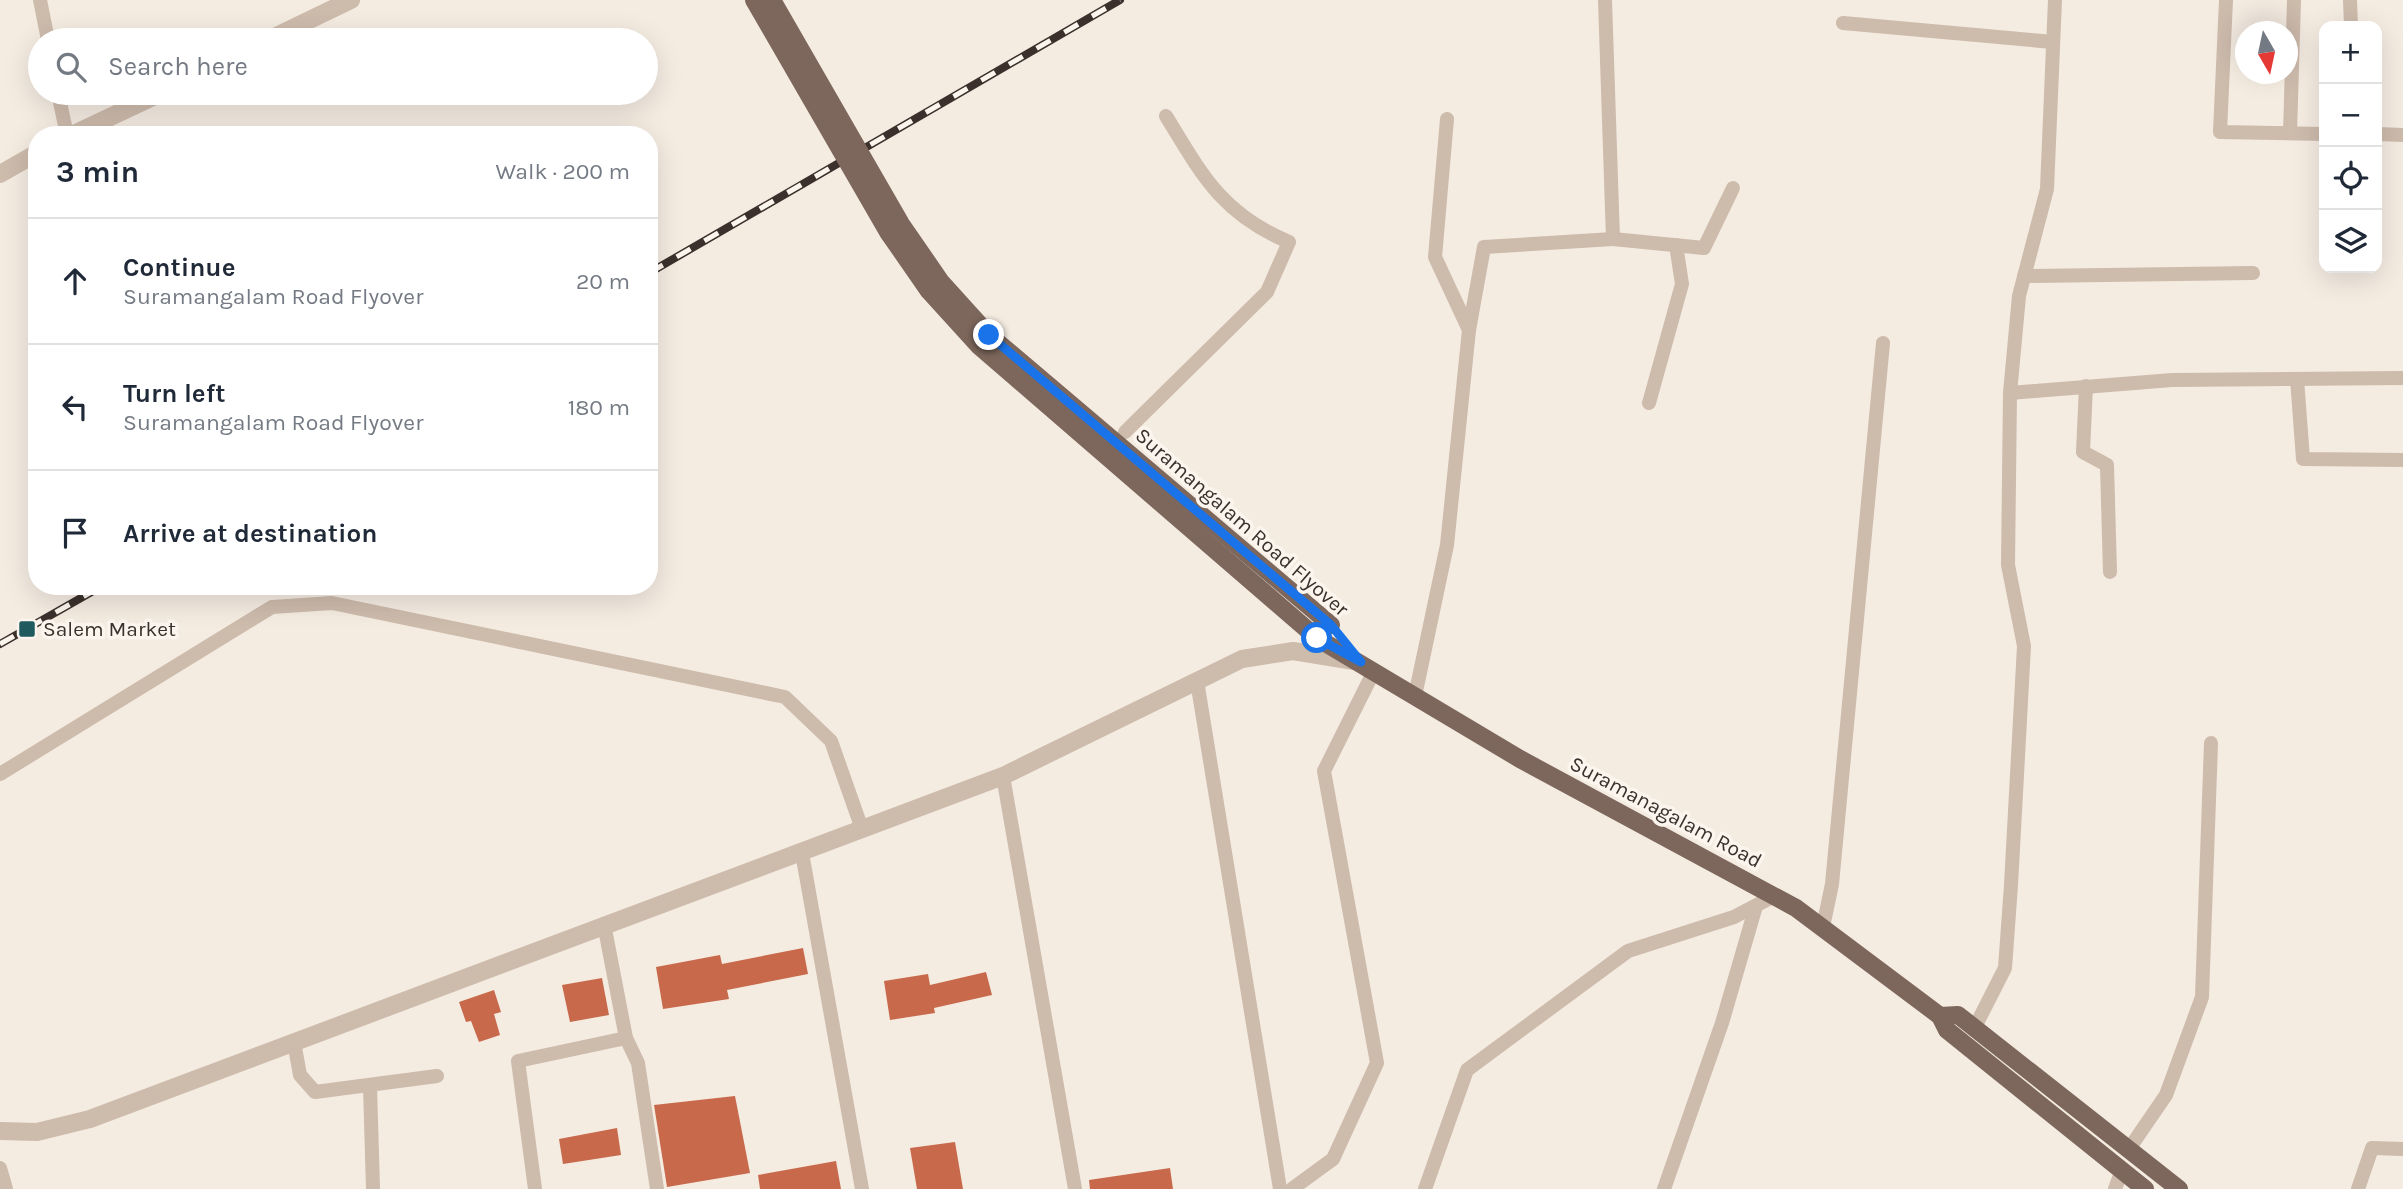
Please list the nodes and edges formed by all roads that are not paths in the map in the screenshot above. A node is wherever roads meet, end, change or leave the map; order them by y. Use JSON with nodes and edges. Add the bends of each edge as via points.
{"nodes":[{"id":1,"x":40,"y":0,"type":"edge"},
{"id":2,"x":351,"y":0,"type":"edge"},
{"id":3,"x":754,"y":0,"type":"edge"},
{"id":4,"x":772,"y":0,"type":"edge"},
{"id":5,"x":1605,"y":0,"type":"edge"},
{"id":6,"x":2055,"y":0,"type":"edge"},
{"id":7,"x":2226,"y":0,"type":"edge"},
{"id":8,"x":2294,"y":0,"type":"edge"},
{"id":9,"x":2350,"y":0,"type":"edge"},
{"id":10,"x":2351,"y":21,"type":"edge"},
{"id":11,"x":1843,"y":23,"type":"dead end"},
{"id":12,"x":46,"y":28,"type":"edge"},
{"id":13,"x":293,"y":28,"type":"edge"},
{"id":14,"x":2053,"y":42,"type":"junction"},
{"id":15,"x":61,"y":105,"type":"edge"},
{"id":16,"x":135,"y":105,"type":"edge"},
{"id":17,"x":1166,"y":116,"type":"dead end"},
{"id":18,"x":1447,"y":119,"type":"dead end"},
{"id":19,"x":67,"y":126,"type":"edge"},
{"id":20,"x":89,"y":126,"type":"edge"},
{"id":21,"x":2290,"y":133,"type":"junction"},
{"id":22,"x":2319,"y":134,"type":"edge"},
{"id":23,"x":2382,"y":134,"type":"edge"},
{"id":24,"x":2403,"y":135,"type":"edge"},
{"id":25,"x":28,"y":158,"type":"edge"},
{"id":26,"x":0,"y":174,"type":"edge"},
{"id":27,"x":1732,"y":188,"type":"dead end"},
{"id":28,"x":1614,"y":239,"type":"junction"},
{"id":29,"x":1676,"y":245,"type":"junction"},
{"id":30,"x":2253,"y":273,"type":"dead end"},
{"id":31,"x":2024,"y":276,"type":"junction"},
{"id":32,"x":1469,"y":330,"type":"junction"},
{"id":33,"x":1882,"y":343,"type":"dead end"},
{"id":34,"x":2297,"y":379,"type":"junction"},
{"id":35,"x":2403,"y":379,"type":"edge"},
{"id":36,"x":2087,"y":386,"type":"junction"},
{"id":37,"x":2011,"y":393,"type":"junction"},
{"id":38,"x":1649,"y":403,"type":"dead end"},
{"id":39,"x":1125,"y":432,"type":"dead end"},
{"id":40,"x":2403,"y":460,"type":"edge"},
{"id":41,"x":2110,"y":572,"type":"dead end"},
{"id":42,"x":1324,"y":631,"type":"junction"},
{"id":43,"x":1367,"y":666,"type":"junction"},
{"id":44,"x":1197,"y":681,"type":"junction"},
{"id":45,"x":1415,"y":696,"type":"junction"},
{"id":46,"x":2211,"y":743,"type":"dead end"},
{"id":47,"x":0,"y":774,"type":"edge"},
{"id":48,"x":1003,"y":776,"type":"junction"},
{"id":49,"x":862,"y":829,"type":"junction"},
{"id":50,"x":802,"y":853,"type":"junction"},
{"id":51,"x":1774,"y":896,"type":"junction"},
{"id":52,"x":1756,"y":906,"type":"junction"},
{"id":53,"x":604,"y":924,"type":"junction"},
{"id":54,"x":1823,"y":928,"type":"junction"},
{"id":55,"x":1940,"y":1016,"type":"junction"},
{"id":56,"x":1974,"y":1028,"type":"junction"},
{"id":57,"x":626,"y":1038,"type":"junction"},
{"id":58,"x":294,"y":1042,"type":"junction"},
{"id":59,"x":437,"y":1076,"type":"dead end"},
{"id":60,"x":370,"y":1087,"type":"junction"},
{"id":61,"x":0,"y":1131,"type":"edge"},
{"id":62,"x":2129,"y":1149,"type":"junction"},
{"id":63,"x":2403,"y":1149,"type":"edge"},
{"id":64,"x":0,"y":1168,"type":"edge"},
{"id":65,"x":2122,"y":1170,"type":"junction"},
{"id":66,"x":6,"y":1189,"type":"edge"},
{"id":67,"x":373,"y":1189,"type":"edge"},
{"id":68,"x":535,"y":1189,"type":"edge"},
{"id":69,"x":657,"y":1189,"type":"edge"},
{"id":70,"x":862,"y":1189,"type":"edge"},
{"id":71,"x":1075,"y":1189,"type":"edge"},
{"id":72,"x":1280,"y":1189,"type":"edge"},
{"id":73,"x":1292,"y":1189,"type":"edge"},
{"id":74,"x":1425,"y":1189,"type":"edge"},
{"id":75,"x":1664,"y":1189,"type":"edge"},
{"id":76,"x":2115,"y":1189,"type":"edge"},
{"id":77,"x":2146,"y":1189,"type":"edge"},
{"id":78,"x":2179,"y":1189,"type":"edge"},
{"id":79,"x":2358,"y":1189,"type":"edge"}],
"edges":[{"from":1,"to":12,"type":"street"},
{"from":2,"to":13,"type":"street"},
{"from":3,"to":42,"type":"main road","name":"Suramangalam Road Flyover","bridge":true,"via":[[888,232],[929,291],[979,346]]},
{"from":4,"to":42,"type":"main road","name":"Suramangalam Road Flyover","bridge":true,"via":[[901,224],[941,282],[989,335]]},
{"from":5,"to":28,"type":"street"},
{"from":6,"to":14,"type":"street"},
{"from":7,"to":21,"type":"street","via":[[2220,132]]},
{"from":8,"to":21,"type":"street"},
{"from":9,"to":10,"type":"street"},
{"from":11,"to":14,"type":"street"},
{"from":14,"to":31,"type":"street","via":[[2047,189]]},
{"from":15,"to":19,"type":"street"},
{"from":16,"to":20,"type":"street"},
{"from":17,"to":39,"type":"street","via":[[1210,188],[1261,230],[1289,242],[1268,292]]},
{"from":18,"to":32,"type":"street","via":[[1435,257]]},
{"from":21,"to":22,"type":"street"},
{"from":23,"to":24,"type":"street"},
{"from":25,"to":26,"type":"street"},
{"from":27,"to":29,"type":"street","via":[[1704,248]]},
{"from":28,"to":29,"type":"street"},
{"from":28,"to":32,"type":"street","via":[[1483,247]]},
{"from":29,"to":38,"type":"street","via":[[1682,284]]},
{"from":30,"to":31,"type":"street"},
{"from":31,"to":37,"type":"street","via":[[2018,296]]},
{"from":32,"to":45,"type":"street","via":[[1447,545]]},
{"from":33,"to":54,"type":"street","via":[[1832,884]]},
{"from":34,"to":35,"type":"street"},
{"from":34,"to":36,"type":"street"},
{"from":34,"to":40,"type":"street","via":[[2303,459]]},
{"from":36,"to":37,"type":"street"},
{"from":36,"to":41,"type":"street","via":[[2083,452],[2107,464]]},
{"from":37,"to":56,"type":"street","via":[[2008,565],[2024,646],[2011,885],[2005,968]]},
{"from":42,"to":43,"type":"main road","name":"Suramangalam Road Flyover"},
{"from":43,"to":44,"type":"street","via":[[1293,651],[1242,659]]},
{"from":43,"to":45,"type":"main road","name":"Suramanagalam Road"},
{"from":43,"to":73,"type":"street","via":[[1324,771],[1377,1063],[1333,1159]]},
{"from":44,"to":48,"type":"street"},
{"from":44,"to":72,"type":"street"},
{"from":45,"to":51,"type":"main road","name":"Suramanagalam Road","via":[[1520,759]]},
{"from":46,"to":62,"type":"street","via":[[2202,997],[2166,1095]]},
{"from":47,"to":49,"type":"street","via":[[272,607],[332,603],[785,697],[831,741]]},
{"from":48,"to":49,"type":"street"},
{"from":48,"to":71,"type":"street"},
{"from":49,"to":50,"type":"street"},
{"from":50,"to":53,"type":"street"},
{"from":50,"to":70,"type":"street"},
{"from":51,"to":52,"type":"street"},
{"from":51,"to":54,"type":"main road","name":"Suramanagalam Road"},
{"from":52,"to":74,"type":"street","via":[[1628,951],[1467,1070]]},
{"from":52,"to":75,"type":"street","via":[[1722,1023]]},
{"from":53,"to":57,"type":"street"},
{"from":53,"to":58,"type":"street"},
{"from":54,"to":55,"type":"main road","name":"Suramanagalam Road"},
{"from":55,"to":56,"type":"main road","name":"Suramanagalam Road","via":[[1958,1015]]},
{"from":55,"to":65,"type":"main road","name":"Suramanagalam Road","via":[[1947,1030]]},
{"from":56,"to":62,"type":"main road","name":"Suramanagalam Road"},
{"from":57,"to":68,"type":"street","via":[[518,1060]]},
{"from":57,"to":69,"type":"street","via":[[638,1063]]},
{"from":58,"to":60,"type":"street","via":[[300,1075],[315,1092]]},
{"from":58,"to":61,"type":"street","via":[[90,1119],[37,1132]]},
{"from":59,"to":60,"type":"street"},
{"from":60,"to":67,"type":"street"},
{"from":62,"to":78,"type":"main road","name":"Suramanagalam Road"},
{"from":63,"to":79,"type":"street","via":[[2372,1148]]},
{"from":64,"to":66,"type":"street"},
{"from":65,"to":76,"type":"street"},
{"from":65,"to":77,"type":"main road","name":"Suramanagalam Road"}]}
